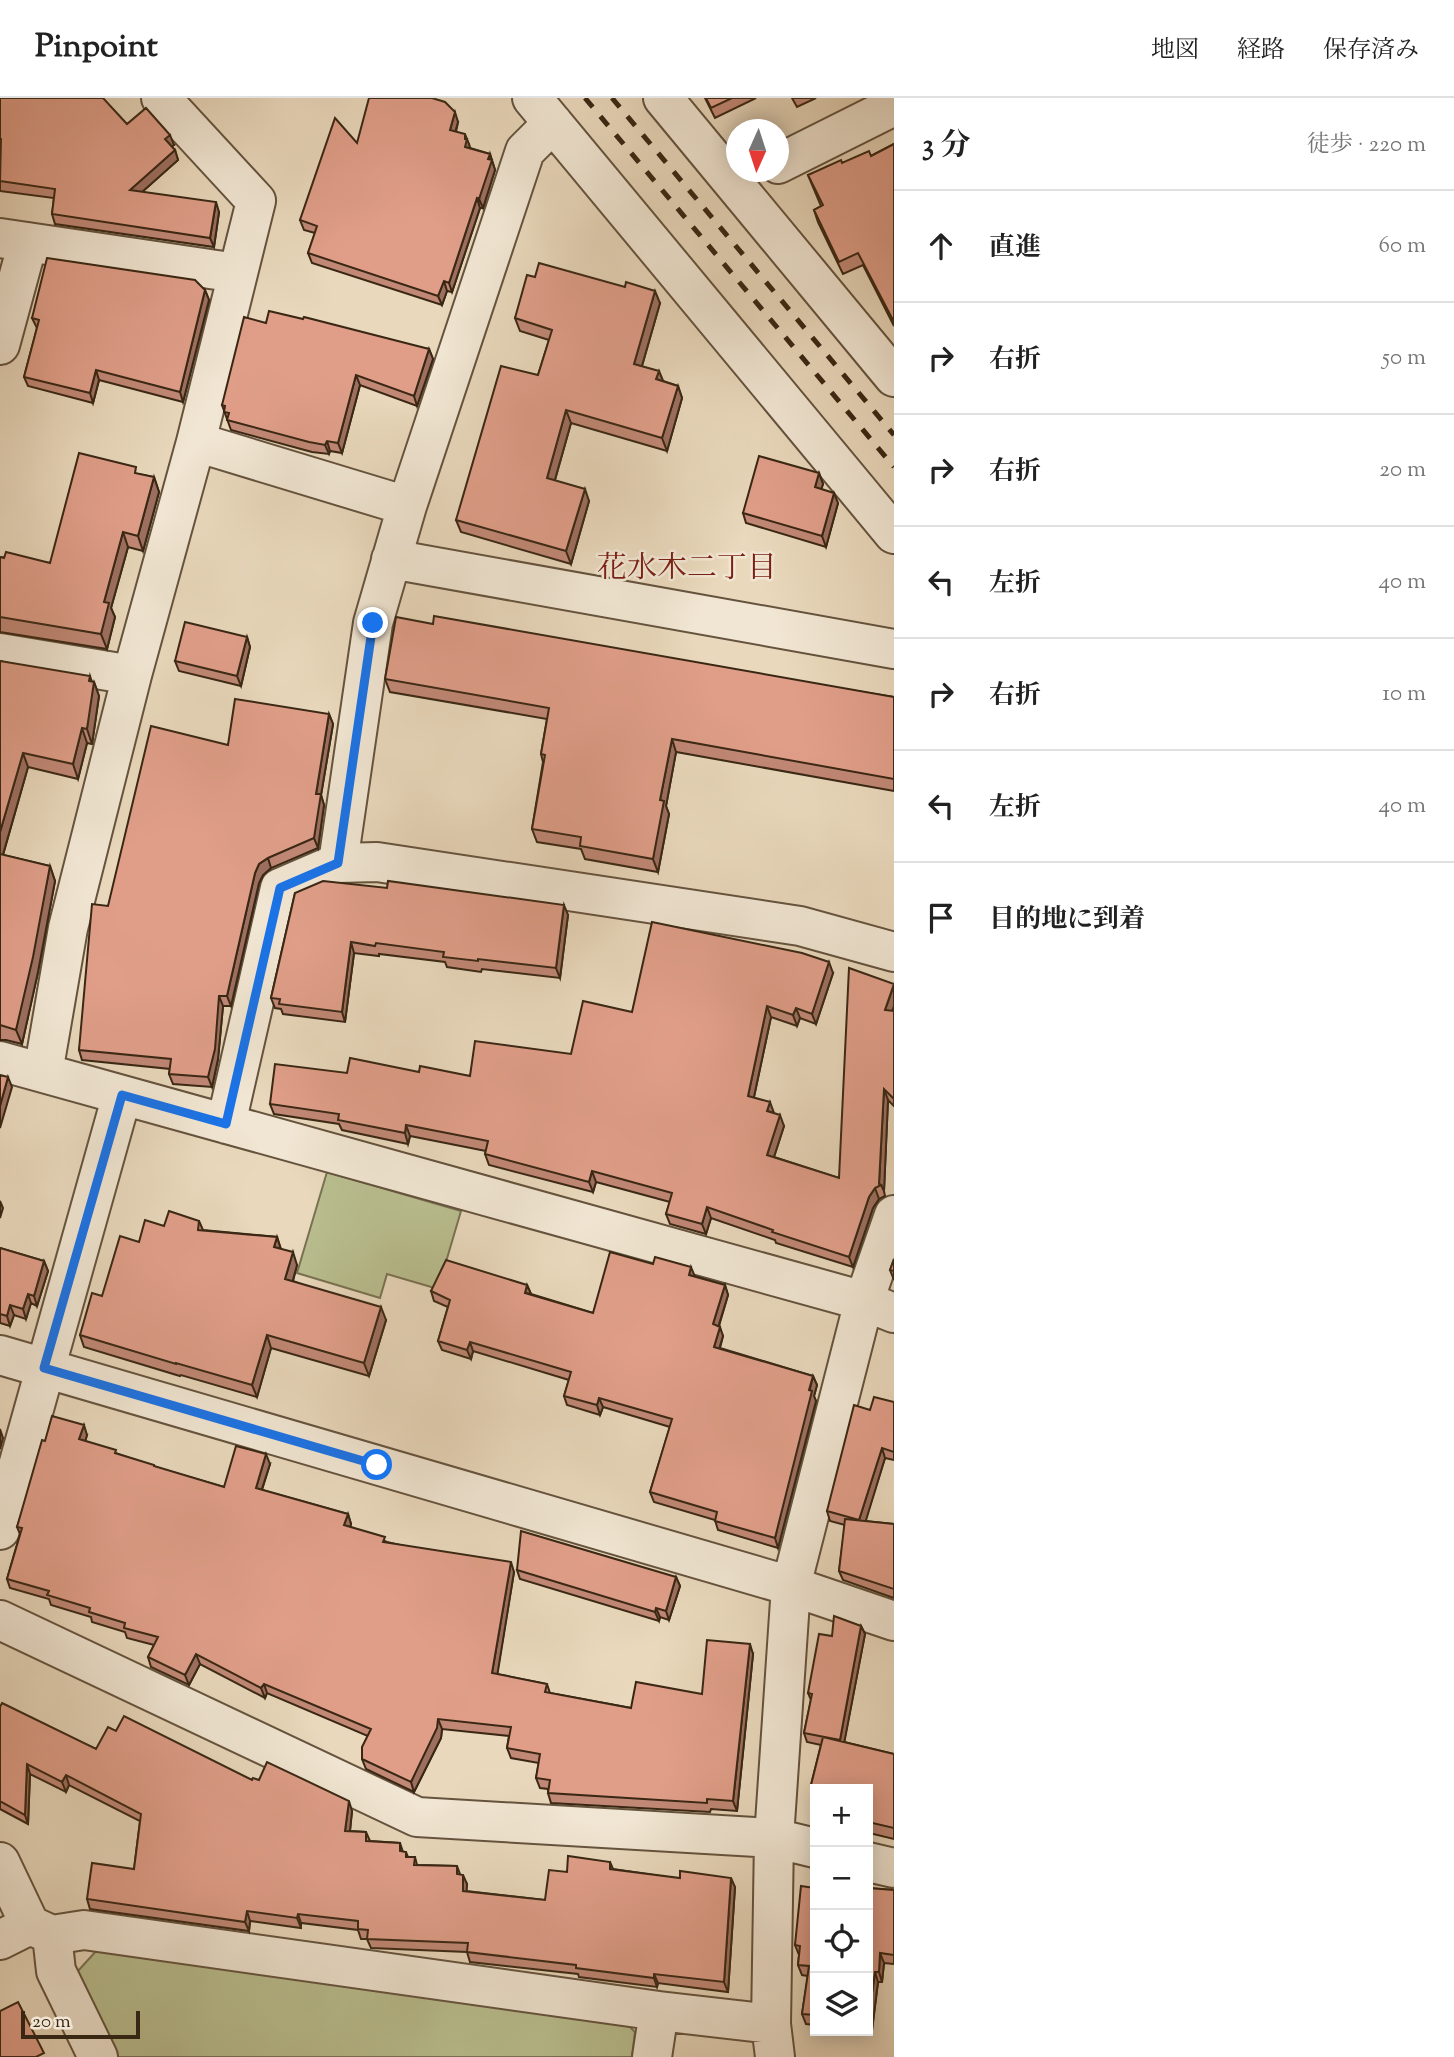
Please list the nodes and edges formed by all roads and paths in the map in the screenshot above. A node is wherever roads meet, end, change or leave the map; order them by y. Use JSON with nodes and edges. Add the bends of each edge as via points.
{"nodes":[{"id":1,"x":161,"y":98,"type":"edge"},
{"id":2,"x":663,"y":98,"type":"edge"},
{"id":3,"x":894,"y":106,"type":"edge"},
{"id":4,"x":542,"y":111,"type":"edge"},
{"id":5,"x":726,"y":157,"type":"edge"},
{"id":6,"x":789,"y":159,"type":"edge"},
{"id":7,"x":752,"y":182,"type":"edge"},
{"id":8,"x":14,"y":240,"type":"edge"},
{"id":9,"x":237,"y":273,"type":"junction"},
{"id":10,"x":0,"y":345,"type":"edge"},
{"id":11,"x":894,"y":377,"type":"edge"},
{"id":12,"x":196,"y":442,"type":"junction"},
{"id":13,"x":407,"y":506,"type":"junction"},
{"id":14,"x":894,"y":534,"type":"edge"},
{"id":15,"x":391,"y":559,"type":"junction"},
{"id":16,"x":894,"y":649,"type":"edge"},
{"id":17,"x":0,"y":653,"type":"edge"},
{"id":18,"x":132,"y":675,"type":"junction"},
{"id":19,"x":338,"y":863,"type":"junction"},
{"id":20,"x":894,"y":952,"type":"edge"},
{"id":21,"x":0,"y":1061,"type":"edge"},
{"id":22,"x":43,"y":1073,"type":"junction"},
{"id":23,"x":122,"y":1095,"type":"junction"},
{"id":24,"x":226,"y":1124,"type":"junction"},
{"id":25,"x":894,"y":1216,"type":"edge"},
{"id":26,"x":879,"y":1307,"type":"edge"},
{"id":27,"x":0,"y":1355,"type":"edge"},
{"id":28,"x":44,"y":1368,"type":"junction"},
{"id":29,"x":0,"y":1530,"type":"edge"},
{"id":30,"x":791,"y":1586,"type":"junction"},
{"id":31,"x":0,"y":1620,"type":"edge"},
{"id":32,"x":894,"y":1621,"type":"edge"},
{"id":33,"x":774,"y":1838,"type":"junction"},
{"id":34,"x":810,"y":1848,"type":"edge"},
{"id":35,"x":0,"y":1862,"type":"edge"},
{"id":36,"x":873,"y":1863,"type":"edge"},
{"id":37,"x":894,"y":1868,"type":"edge"},
{"id":38,"x":28,"y":1933,"type":"edge"},
{"id":39,"x":659,"y":2011,"type":"junction"},
{"id":40,"x":773,"y":2040,"type":"edge"},
{"id":41,"x":98,"y":2057,"type":"edge"},
{"id":42,"x":652,"y":2057,"type":"edge"}],
"edges":[{"from":1,"to":9,"type":"street","via":[[256,201]]},
{"from":2,"to":5,"type":"street"},
{"from":3,"to":6,"type":"street"},
{"from":4,"to":13,"type":"street"},
{"from":4,"to":14,"type":"street"},
{"from":7,"to":11,"type":"street"},
{"from":8,"to":9,"type":"street"},
{"from":8,"to":10,"type":"street"},
{"from":9,"to":12,"type":"street"},
{"from":12,"to":13,"type":"street"},
{"from":12,"to":18,"type":"street"},
{"from":13,"to":15,"type":"street"},
{"from":15,"to":16,"type":"street"},
{"from":15,"to":19,"type":"street","via":[[373,623]]},
{"from":17,"to":18,"type":"street"},
{"from":18,"to":22,"type":"street","via":[[68,928]]},
{"from":19,"to":20,"type":"street","via":[[377,862],[800,926]]},
{"from":19,"to":24,"type":"street","via":[[280,888]]},
{"from":21,"to":22,"type":"street"},
{"from":22,"to":23,"type":"street"},
{"from":23,"to":24,"type":"street"},
{"from":23,"to":28,"type":"street"},
{"from":24,"to":26,"type":"street"},
{"from":25,"to":26,"type":"street"},
{"from":26,"to":30,"type":"street"},
{"from":27,"to":28,"type":"street"},
{"from":28,"to":29,"type":"street"},
{"from":28,"to":30,"type":"street"},
{"from":30,"to":32,"type":"street"},
{"from":30,"to":33,"type":"street"},
{"from":31,"to":33,"type":"street","via":[[417,1817]]},
{"from":33,"to":34,"type":"street"},
{"from":33,"to":40,"type":"street"},
{"from":35,"to":38,"type":"street"},
{"from":36,"to":37,"type":"street"},
{"from":38,"to":39,"type":"street","via":[[85,1930]]},
{"from":38,"to":41,"type":"street","via":[[56,1971]]},
{"from":39,"to":40,"type":"street"},
{"from":39,"to":42,"type":"street"}]}
